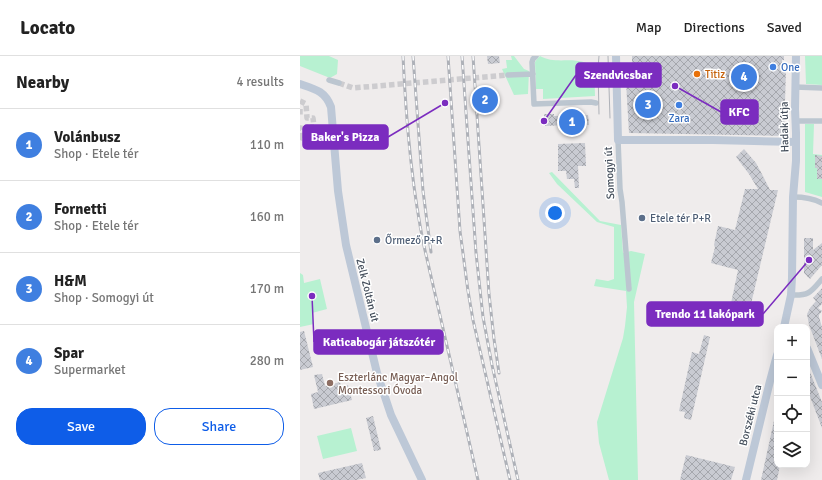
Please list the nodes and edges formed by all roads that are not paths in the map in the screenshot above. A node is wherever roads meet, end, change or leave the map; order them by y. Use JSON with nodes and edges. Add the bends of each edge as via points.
{"nodes":[{"id":1,"x":536,"y":56,"type":"edge"},
{"id":2,"x":616,"y":56,"type":"edge"},
{"id":3,"x":796,"y":56,"type":"edge"},
{"id":4,"x":533,"y":74,"type":"junction"},
{"id":5,"x":508,"y":75,"type":"tunnel mouth"},
{"id":6,"x":329,"y":80,"type":"dead end"},
{"id":7,"x":339,"y":83,"type":"tunnel mouth"},
{"id":8,"x":300,"y":84,"type":"edge"},
{"id":9,"x":795,"y":87,"type":"junction"},
{"id":10,"x":822,"y":88,"type":"edge"},
{"id":11,"x":593,"y":103,"type":"dead end"},
{"id":12,"x":796,"y":121,"type":"junction"},
{"id":13,"x":822,"y":121,"type":"edge"},
{"id":14,"x":618,"y":140,"type":"junction"},
{"id":15,"x":796,"y":142,"type":"junction"},
{"id":16,"x":793,"y":197,"type":"junction"},
{"id":17,"x":822,"y":203,"type":"edge"},
{"id":18,"x":822,"y":279,"type":"edge"},
{"id":19,"x":628,"y":289,"type":"dead end"},
{"id":20,"x":791,"y":295,"type":"junction"},
{"id":21,"x":786,"y":324,"type":"edge"},
{"id":22,"x":810,"y":355,"type":"edge"},
{"id":23,"x":776,"y":360,"type":"edge"},
{"id":24,"x":822,"y":384,"type":"edge"},
{"id":25,"x":422,"y":480,"type":"edge"},
{"id":26,"x":746,"y":480,"type":"edge"}],
"edges":[{"from":1,"to":4,"type":"street","via":[[532,62]]},
{"from":2,"to":14,"type":"main road","name":"Somogyi út"},
{"from":3,"to":9,"type":"main road","name":"Hadak útja"},
{"from":4,"to":5,"type":"street"},
{"from":4,"to":11,"type":"street","via":[[534,104]]},
{"from":6,"to":7,"type":"street"},
{"from":8,"to":25,"type":"main road","name":"Zelk Zoltán út","via":[[320,92],[328,100],[346,245],[377,373],[391,415]]},
{"from":9,"to":10,"type":"street"},
{"from":9,"to":12,"type":"main road","name":"Hadak útja"},
{"from":12,"to":13,"type":"street"},
{"from":12,"to":15,"type":"main road","name":"Hadak útja"},
{"from":14,"to":15,"type":"main road"},
{"from":14,"to":19,"type":"street","name":"Somogyi út"},
{"from":15,"to":16,"type":"main road","name":"Hadak útja"},
{"from":16,"to":17,"type":"street","via":[[814,199]]},
{"from":16,"to":20,"type":"main road","name":"Hadak útja"},
{"from":18,"to":20,"type":"street","via":[[806,294]]},
{"from":20,"to":21,"type":"main road"},
{"from":22,"to":24,"type":"main road"},
{"from":23,"to":26,"type":"main road","name":"Borszéki utca"}]}
